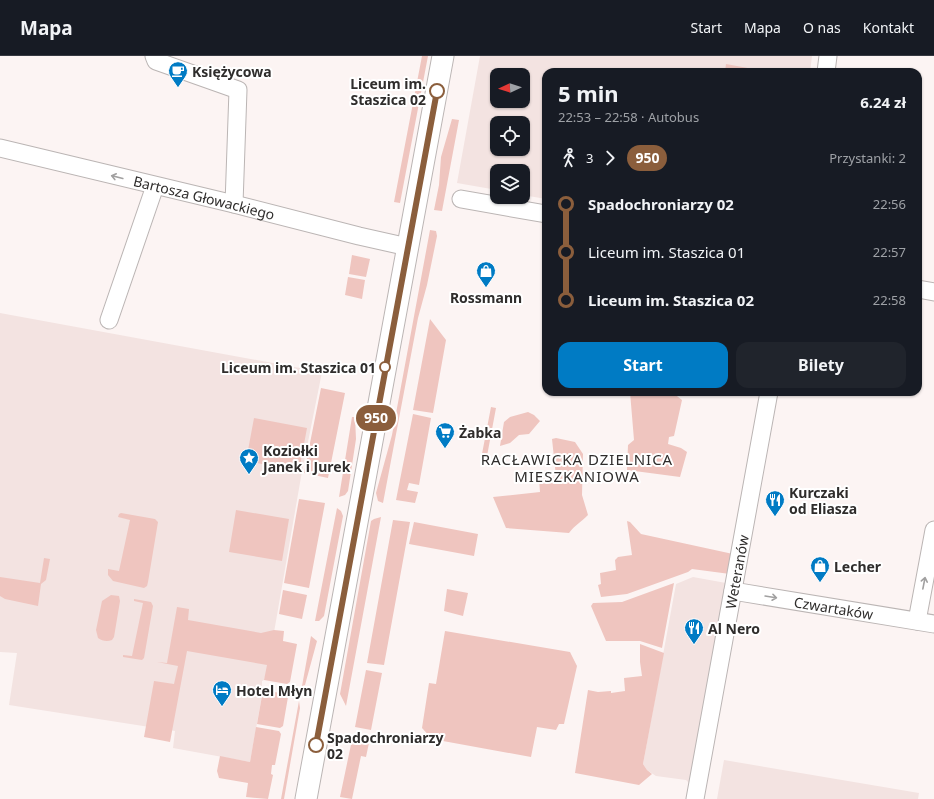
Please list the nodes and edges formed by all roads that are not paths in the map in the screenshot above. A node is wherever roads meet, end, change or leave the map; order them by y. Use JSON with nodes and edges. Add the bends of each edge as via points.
{"nodes":[{"id":1,"x":154,"y":56,"type":"edge"},
{"id":2,"x":443,"y":56,"type":"edge"},
{"id":3,"x":828,"y":56,"type":"edge"},
{"id":4,"x":826,"y":68,"type":"edge"},
{"id":5,"x":0,"y":148,"type":"edge"},
{"id":6,"x":155,"y":186,"type":"junction"},
{"id":7,"x":461,"y":199,"type":"dead end"},
{"id":8,"x":234,"y":204,"type":"junction"},
{"id":9,"x":542,"y":213,"type":"edge"},
{"id":10,"x":408,"y":247,"type":"junction"},
{"id":11,"x":922,"y":290,"type":"edge"},
{"id":12,"x":934,"y":292,"type":"edge"},
{"id":13,"x":109,"y":320,"type":"dead end"},
{"id":14,"x":768,"y":396,"type":"edge"},
{"id":15,"x":934,"y":530,"type":"edge"},
{"id":16,"x":733,"y":591,"type":"junction"},
{"id":17,"x":917,"y":621,"type":"junction"},
{"id":18,"x":934,"y":624,"type":"edge"},
{"id":19,"x":306,"y":799,"type":"edge"},
{"id":20,"x":695,"y":799,"type":"edge"}],
"edges":[{"from":1,"to":8,"type":"street","via":[[156,60],[238,90]]},
{"from":2,"to":10,"type":"street"},
{"from":3,"to":4,"type":"street"},
{"from":6,"to":5,"type":"street","name":"Bartosza Głowackiego","one_way":true},
{"from":6,"to":8,"type":"street","name":"Bartosza Głowackiego"},
{"from":6,"to":13,"type":"street"},
{"from":7,"to":9,"type":"street"},
{"from":8,"to":10,"type":"street","name":"Bartosza Głowackiego"},
{"from":10,"to":19,"type":"street"},
{"from":11,"to":12,"type":"street"},
{"from":14,"to":16,"type":"street","name":"Weteranów"},
{"from":17,"to":15,"type":"street","one_way":true},
{"from":16,"to":17,"type":"street","name":"Czwartaków","one_way":true},
{"from":16,"to":20,"type":"street","name":"Weteranów"},
{"from":17,"to":18,"type":"street","name":"Czwartaków"}]}
